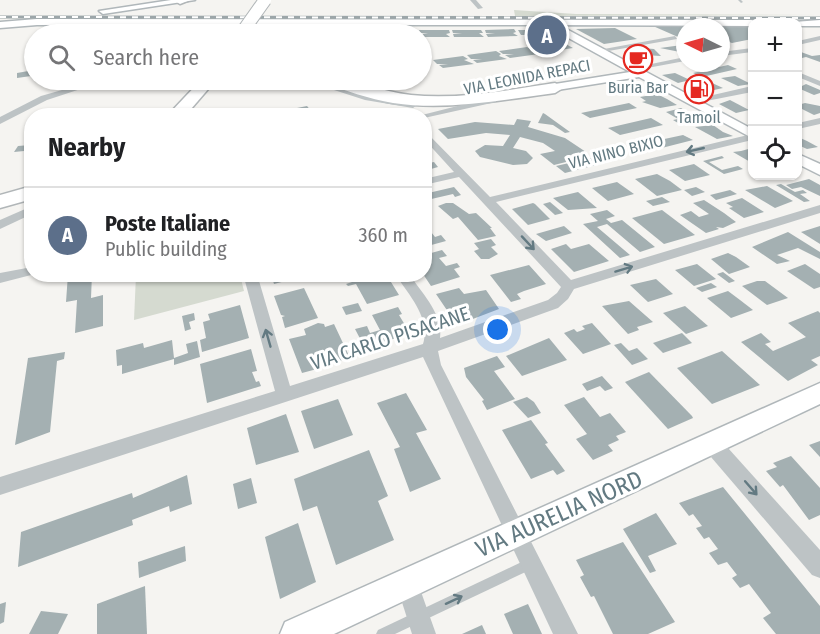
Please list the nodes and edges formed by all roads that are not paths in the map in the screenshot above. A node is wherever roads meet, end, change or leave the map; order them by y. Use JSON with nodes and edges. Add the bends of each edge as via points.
{"nodes":[{"id":1,"x":265,"y":0,"type":"edge"},
{"id":2,"x":272,"y":0,"type":"edge"},
{"id":3,"x":473,"y":0,"type":"edge"},
{"id":4,"x":183,"y":1,"type":"edge"},
{"id":5,"x":480,"y":8,"type":"dead end"},
{"id":6,"x":10,"y":13,"type":"dead end"},
{"id":7,"x":543,"y":21,"type":"junction"},
{"id":8,"x":748,"y":22,"type":"edge"},
{"id":9,"x":802,"y":23,"type":"edge"},
{"id":10,"x":820,"y":23,"type":"edge"},
{"id":11,"x":136,"y":24,"type":"edge"},
{"id":12,"x":251,"y":24,"type":"edge"},
{"id":13,"x":253,"y":24,"type":"edge"},
{"id":14,"x":0,"y":25,"type":"edge"},
{"id":15,"x":24,"y":25,"type":"edge"},
{"id":16,"x":659,"y":36,"type":"dead end"},
{"id":17,"x":820,"y":38,"type":"edge"},
{"id":18,"x":672,"y":39,"type":"joint"},
{"id":19,"x":802,"y":42,"type":"edge"},
{"id":20,"x":597,"y":51,"type":"junction"},
{"id":21,"x":748,"y":51,"type":"edge"},
{"id":22,"x":730,"y":53,"type":"edge"},
{"id":23,"x":676,"y":61,"type":"edge"},
{"id":24,"x":626,"y":74,"type":"junction"},
{"id":25,"x":802,"y":79,"type":"edge"},
{"id":26,"x":820,"y":84,"type":"edge"},
{"id":27,"x":660,"y":85,"type":"junction"},
{"id":28,"x":555,"y":88,"type":"junction"},
{"id":29,"x":71,"y":90,"type":"edge"},
{"id":30,"x":199,"y":90,"type":"edge"},
{"id":31,"x":211,"y":90,"type":"edge"},
{"id":32,"x":344,"y":90,"type":"edge"},
{"id":33,"x":361,"y":90,"type":"edge"},
{"id":34,"x":748,"y":90,"type":"edge"},
{"id":35,"x":691,"y":101,"type":"junction"},
{"id":36,"x":479,"y":103,"type":"junction"},
{"id":37,"x":24,"y":108,"type":"edge"},
{"id":38,"x":25,"y":108,"type":"edge"},
{"id":39,"x":182,"y":108,"type":"edge"},
{"id":40,"x":194,"y":108,"type":"edge"},
{"id":41,"x":432,"y":114,"type":"edge"},
{"id":42,"x":0,"y":121,"type":"edge"},
{"id":43,"x":820,"y":121,"type":"edge"},
{"id":44,"x":802,"y":125,"type":"edge"},
{"id":45,"x":748,"y":132,"type":"edge"},
{"id":46,"x":748,"y":136,"type":"edge"},
{"id":47,"x":432,"y":141,"type":"edge"},
{"id":48,"x":802,"y":160,"type":"edge"},
{"id":49,"x":820,"y":170,"type":"edge"},
{"id":50,"x":462,"y":173,"type":"junction"},
{"id":51,"x":432,"y":180,"type":"edge"},
{"id":52,"x":24,"y":188,"type":"edge"},
{"id":53,"x":24,"y":194,"type":"edge"},
{"id":54,"x":0,"y":195,"type":"edge"},
{"id":55,"x":488,"y":201,"type":"junction"},
{"id":56,"x":0,"y":202,"type":"edge"},
{"id":57,"x":820,"y":209,"type":"edge"},
{"id":58,"x":24,"y":213,"type":"edge"},
{"id":59,"x":0,"y":225,"type":"edge"},
{"id":60,"x":24,"y":273,"type":"edge"},
{"id":61,"x":0,"y":278,"type":"edge"},
{"id":62,"x":252,"y":282,"type":"edge"},
{"id":63,"x":407,"y":282,"type":"edge"},
{"id":64,"x":568,"y":286,"type":"junction"},
{"id":65,"x":427,"y":349,"type":"junction"},
{"id":66,"x":284,"y":394,"type":"junction"},
{"id":67,"x":817,"y":398,"type":"edge"},
{"id":68,"x":712,"y":444,"type":"junction"},
{"id":69,"x":0,"y":486,"type":"edge"},
{"id":70,"x":515,"y":533,"type":"junction"},
{"id":71,"x":531,"y":563,"type":"junction"},
{"id":72,"x":820,"y":567,"type":"edge"},
{"id":73,"x":407,"y":583,"type":"junction"},
{"id":74,"x":421,"y":625,"type":"edge"},
{"id":75,"x":297,"y":634,"type":"edge"},
{"id":76,"x":382,"y":634,"type":"edge"},
{"id":77,"x":566,"y":634,"type":"edge"}],
"edges":[{"from":1,"to":12,"type":"highway","bridge":true},
{"from":2,"to":13,"type":"highway"},
{"from":3,"to":5,"type":"street"},
{"from":4,"to":6,"type":"street","via":[[90,12]]},
{"from":7,"to":8,"type":"street"},
{"from":7,"to":11,"type":"street"},
{"from":7,"to":20,"type":"street"},
{"from":9,"to":10,"type":"street"},
{"from":14,"to":15,"type":"street"},
{"from":16,"to":18,"type":"lane"},
{"from":17,"to":19,"type":"street"},
{"from":18,"to":20,"type":"street"},
{"from":20,"to":24,"type":"street"},
{"from":21,"to":22,"type":"street"},
{"from":23,"to":24,"type":"street"},
{"from":24,"to":27,"type":"street"},
{"from":24,"to":27,"type":"street"},
{"from":24,"to":28,"type":"street","name":"VIA LEONIDA REPACI"},
{"from":25,"to":26,"type":"street"},
{"from":27,"to":35,"type":"street"},
{"from":28,"to":33,"type":"highway","via":[[470,99],[415,100]]},
{"from":28,"to":36,"type":"street","name":"VIA LEONIDA REPACI"},
{"from":29,"to":38,"type":"street"},
{"from":30,"to":39,"type":"highway"},
{"from":31,"to":40,"type":"highway"},
{"from":32,"to":36,"type":"street","via":[[388,102]]},
{"from":34,"to":35,"type":"street"},
{"from":35,"to":45,"type":"street"},
{"from":36,"to":41,"type":"street","name":"VIA LEONIDA REPACI"},
{"from":37,"to":42,"type":"street"},
{"from":43,"to":44,"type":"street"},
{"from":46,"to":55,"type":"street","name":"VIA NINO BIXIO","one_way":true},
{"from":47,"to":50,"type":"street"},
{"from":48,"to":49,"type":"street"},
{"from":50,"to":51,"type":"street"},
{"from":50,"to":55,"type":"street"},
{"from":52,"to":54,"type":"highway"},
{"from":53,"to":56,"type":"highway"},
{"from":55,"to":64,"type":"street","one_way":true},
{"from":64,"to":57,"type":"street","name":"VIA CARLO PISACANE","one_way":true},
{"from":58,"to":59,"type":"street"},
{"from":60,"to":61,"type":"street"},
{"from":66,"to":62,"type":"street","one_way":true},
{"from":63,"to":65,"type":"street","via":[[432,321],[434,333]]},
{"from":64,"to":65,"type":"street","name":"VIA CARLO PISACANE","via":[[553,304]]},
{"from":65,"to":66,"type":"street","name":"VIA CARLO PISACANE"},
{"from":65,"to":70,"type":"street"},
{"from":66,"to":69,"type":"street","name":"VIA CARLO PISACANE"},
{"from":67,"to":68,"type":"street","name":"VIA AURELIA NORD"},
{"from":68,"to":70,"type":"street","name":"VIA AURELIA NORD"},
{"from":68,"to":72,"type":"street","one_way":true},
{"from":70,"to":71,"type":"street"},
{"from":70,"to":73,"type":"street","name":"VIA AURELIA NORD"},
{"from":74,"to":71,"type":"lane","one_way":true},
{"from":71,"to":77,"type":"street"},
{"from":73,"to":74,"type":"street"},
{"from":73,"to":75,"type":"street","name":"VIA AURELIA NORD"},
{"from":74,"to":76,"type":"lane"}]}
